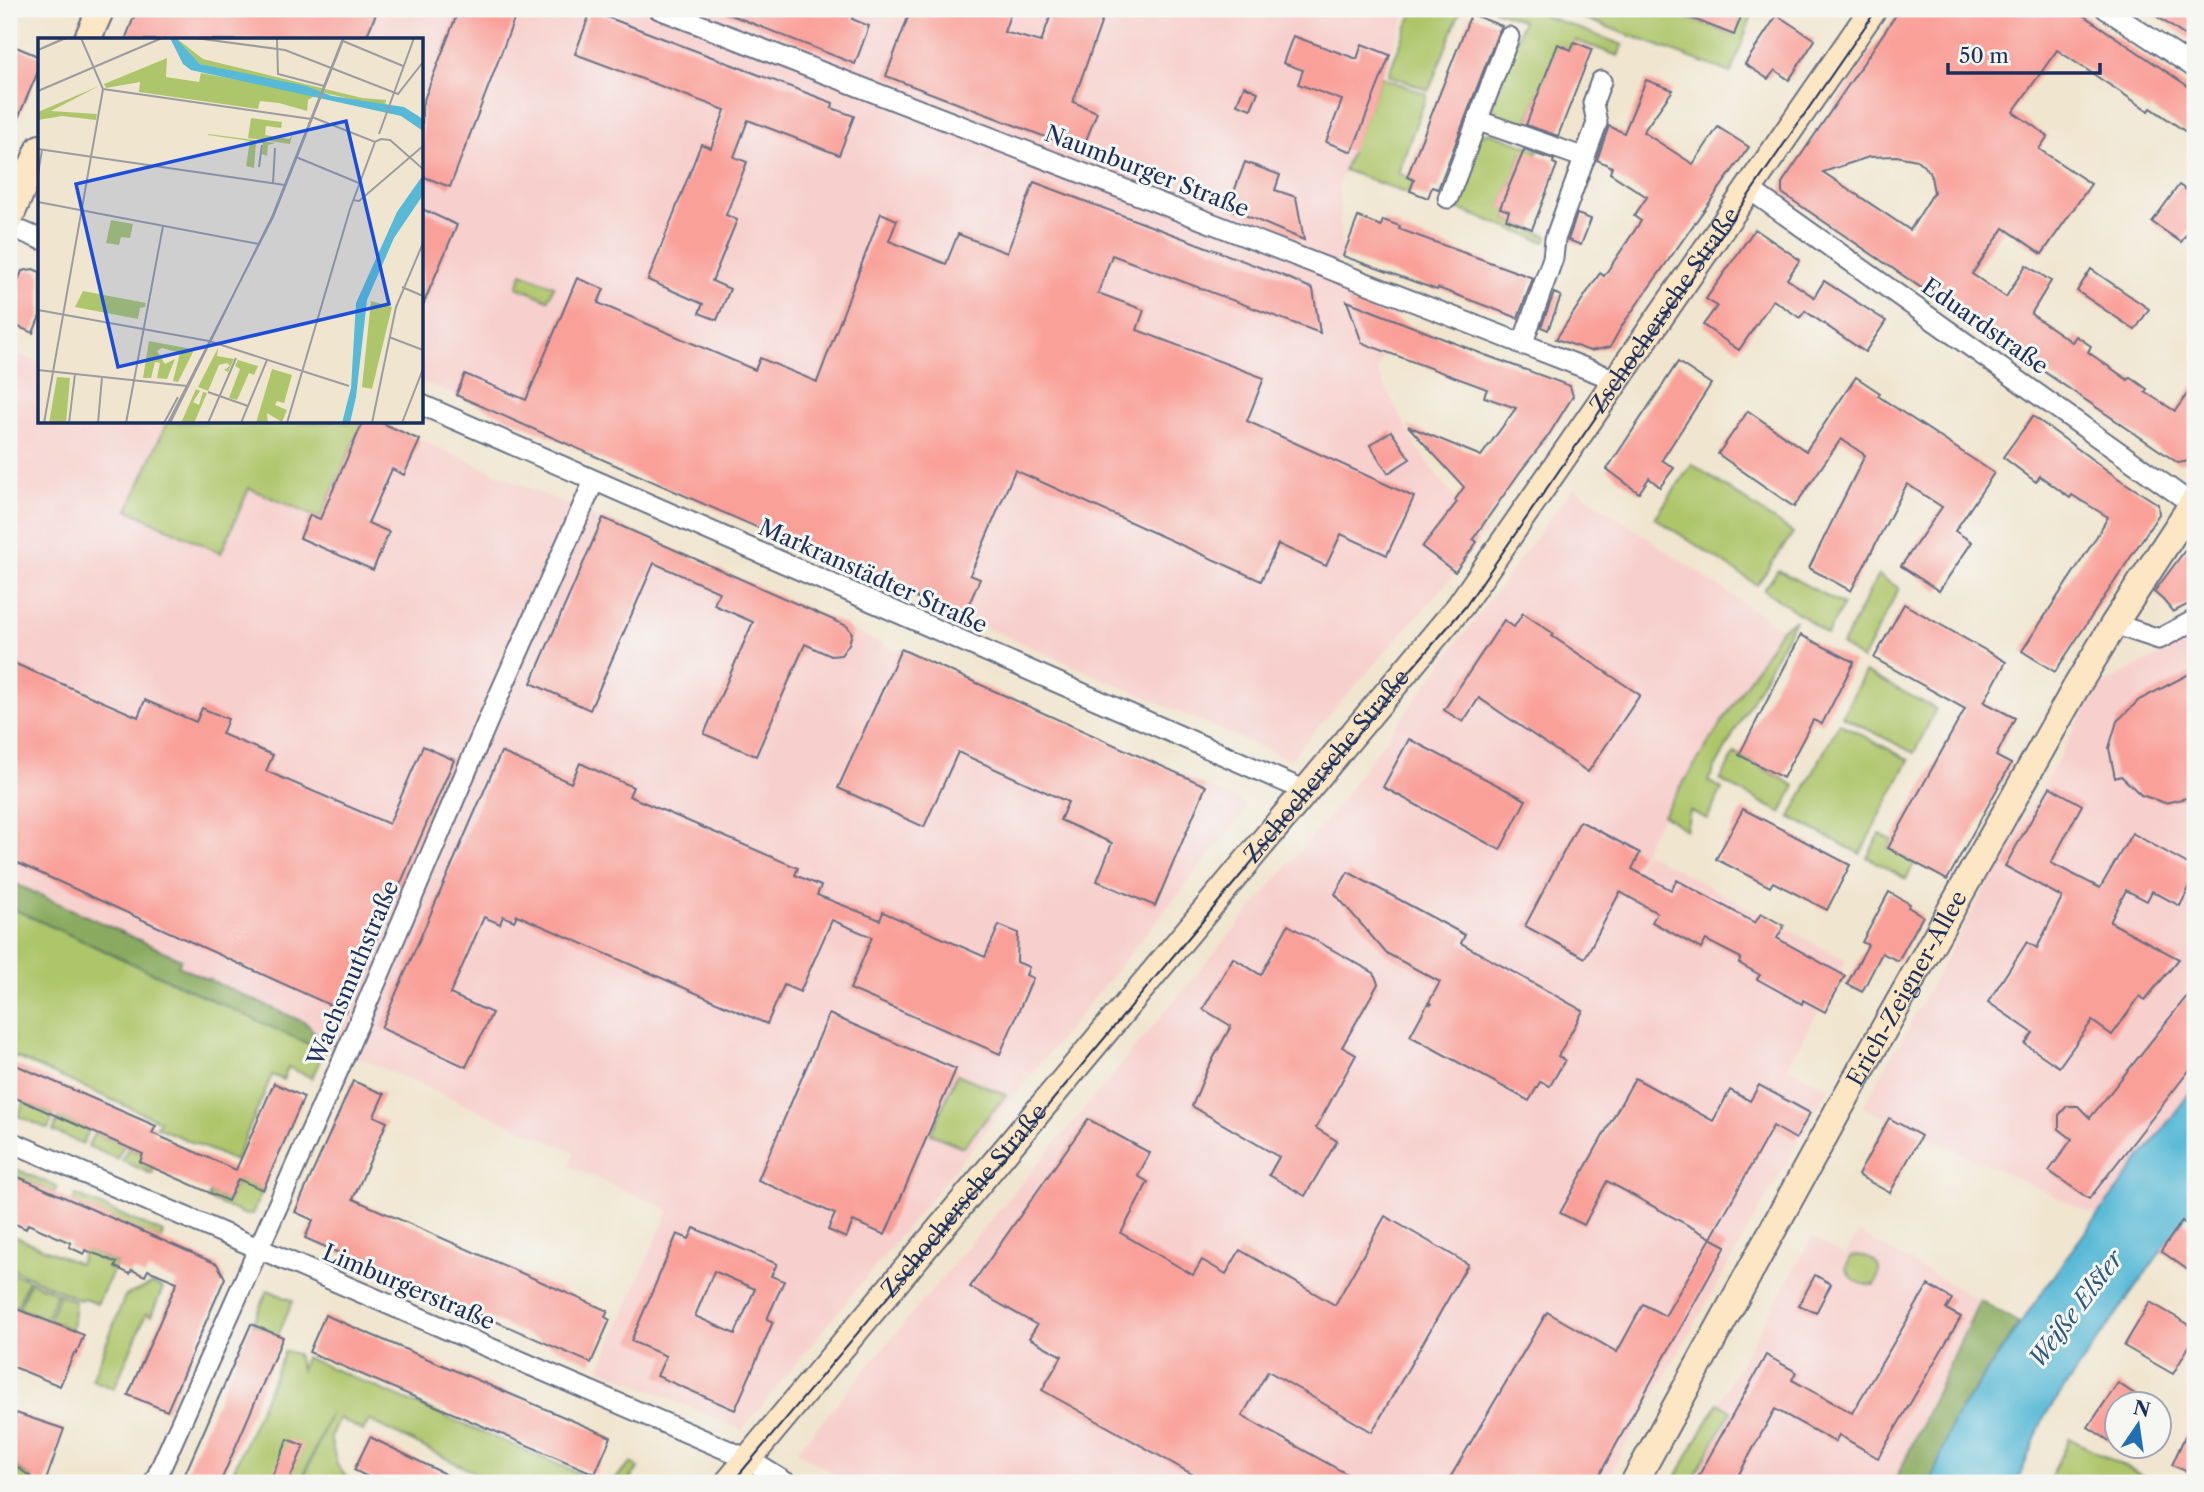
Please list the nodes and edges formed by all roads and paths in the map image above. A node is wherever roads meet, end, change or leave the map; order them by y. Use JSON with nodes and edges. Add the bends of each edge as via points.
{"nodes":[{"id":1,"x":101,"y":9,"type":"edge"},
{"id":2,"x":659,"y":9,"type":"edge"},
{"id":3,"x":1873,"y":9,"type":"edge"},
{"id":4,"x":2106,"y":9,"type":"edge"},
{"id":5,"x":1509,"y":37,"type":"dead end"},
{"id":6,"x":88,"y":38,"type":"edge"},
{"id":7,"x":2195,"y":68,"type":"edge"},
{"id":8,"x":1601,"y":81,"type":"dead end"},
{"id":9,"x":1479,"y":121,"type":"junction"},
{"id":10,"x":38,"y":153,"type":"edge"},
{"id":11,"x":1584,"y":159,"type":"junction"},
{"id":12,"x":1748,"y":189,"type":"junction"},
{"id":13,"x":1448,"y":198,"type":"dead end"},
{"id":14,"x":9,"y":219,"type":"edge"},
{"id":15,"x":9,"y":226,"type":"edge"},
{"id":16,"x":38,"y":238,"type":"edge"},
{"id":17,"x":1522,"y":345,"type":"junction"},
{"id":18,"x":1616,"y":380,"type":"junction"},
{"id":19,"x":424,"y":406,"type":"edge"},
{"id":20,"x":594,"y":481,"type":"junction"},
{"id":21,"x":2194,"y":502,"type":"edge"},
{"id":22,"x":2195,"y":620,"type":"edge"},
{"id":23,"x":2113,"y":624,"type":"junction"},
{"id":24,"x":1306,"y":791,"type":"junction"},
{"id":25,"x":9,"y":1140,"type":"edge"},
{"id":26,"x":258,"y":1249,"type":"junction"},
{"id":27,"x":748,"y":1459,"type":"junction"},
{"id":28,"x":153,"y":1483,"type":"edge"},
{"id":29,"x":728,"y":1483,"type":"edge"},
{"id":30,"x":787,"y":1483,"type":"edge"},
{"id":31,"x":1633,"y":1483,"type":"edge"}],
"edges":[{"from":1,"to":6,"type":"main road"},
{"from":2,"to":17,"type":"street","name":"Naumburger Straße"},
{"from":3,"to":12,"type":"main road","name":"Zschochersche Straße"},
{"from":4,"to":7,"type":"street"},
{"from":5,"to":9,"type":"street"},
{"from":8,"to":11,"type":"street","via":[[1593,103],[1597,123]]},
{"from":9,"to":11,"type":"street"},
{"from":9,"to":13,"type":"street"},
{"from":10,"to":14,"type":"main road"},
{"from":11,"to":17,"type":"street"},
{"from":12,"to":18,"type":"main road","name":"Zschochersche Straße"},
{"from":12,"to":21,"type":"street","name":"Eduardstraße"},
{"from":15,"to":16,"type":"street"},
{"from":17,"to":18,"type":"street","name":"Naumburger Straße"},
{"from":18,"to":24,"type":"main road","name":"Zschochersche Straße","via":[[1468,595]]},
{"from":19,"to":20,"type":"street","name":"Markranstädter Straße"},
{"from":20,"to":24,"type":"street","name":"Markranstädter Straße"},
{"from":20,"to":26,"type":"street","name":"Wachsmuthstraße"},
{"from":21,"to":23,"type":"main road","name":"Erich-Zeigner-Allee"},
{"from":22,"to":23,"type":"street","via":[[2159,639]]},
{"from":23,"to":31,"type":"main road","name":"Erich-Zeigner-Allee"},
{"from":24,"to":27,"type":"main road","name":"Zschochersche Straße"},
{"from":25,"to":26,"type":"street","name":"Limburgerstraße"},
{"from":26,"to":27,"type":"street","name":"Limburgerstraße"},
{"from":26,"to":28,"type":"street","name":"Wachsmuthstraße"},
{"from":27,"to":29,"type":"main road","name":"Zschochersche Straße"},
{"from":27,"to":30,"type":"street","name":"Limburgerstraße"}]}
